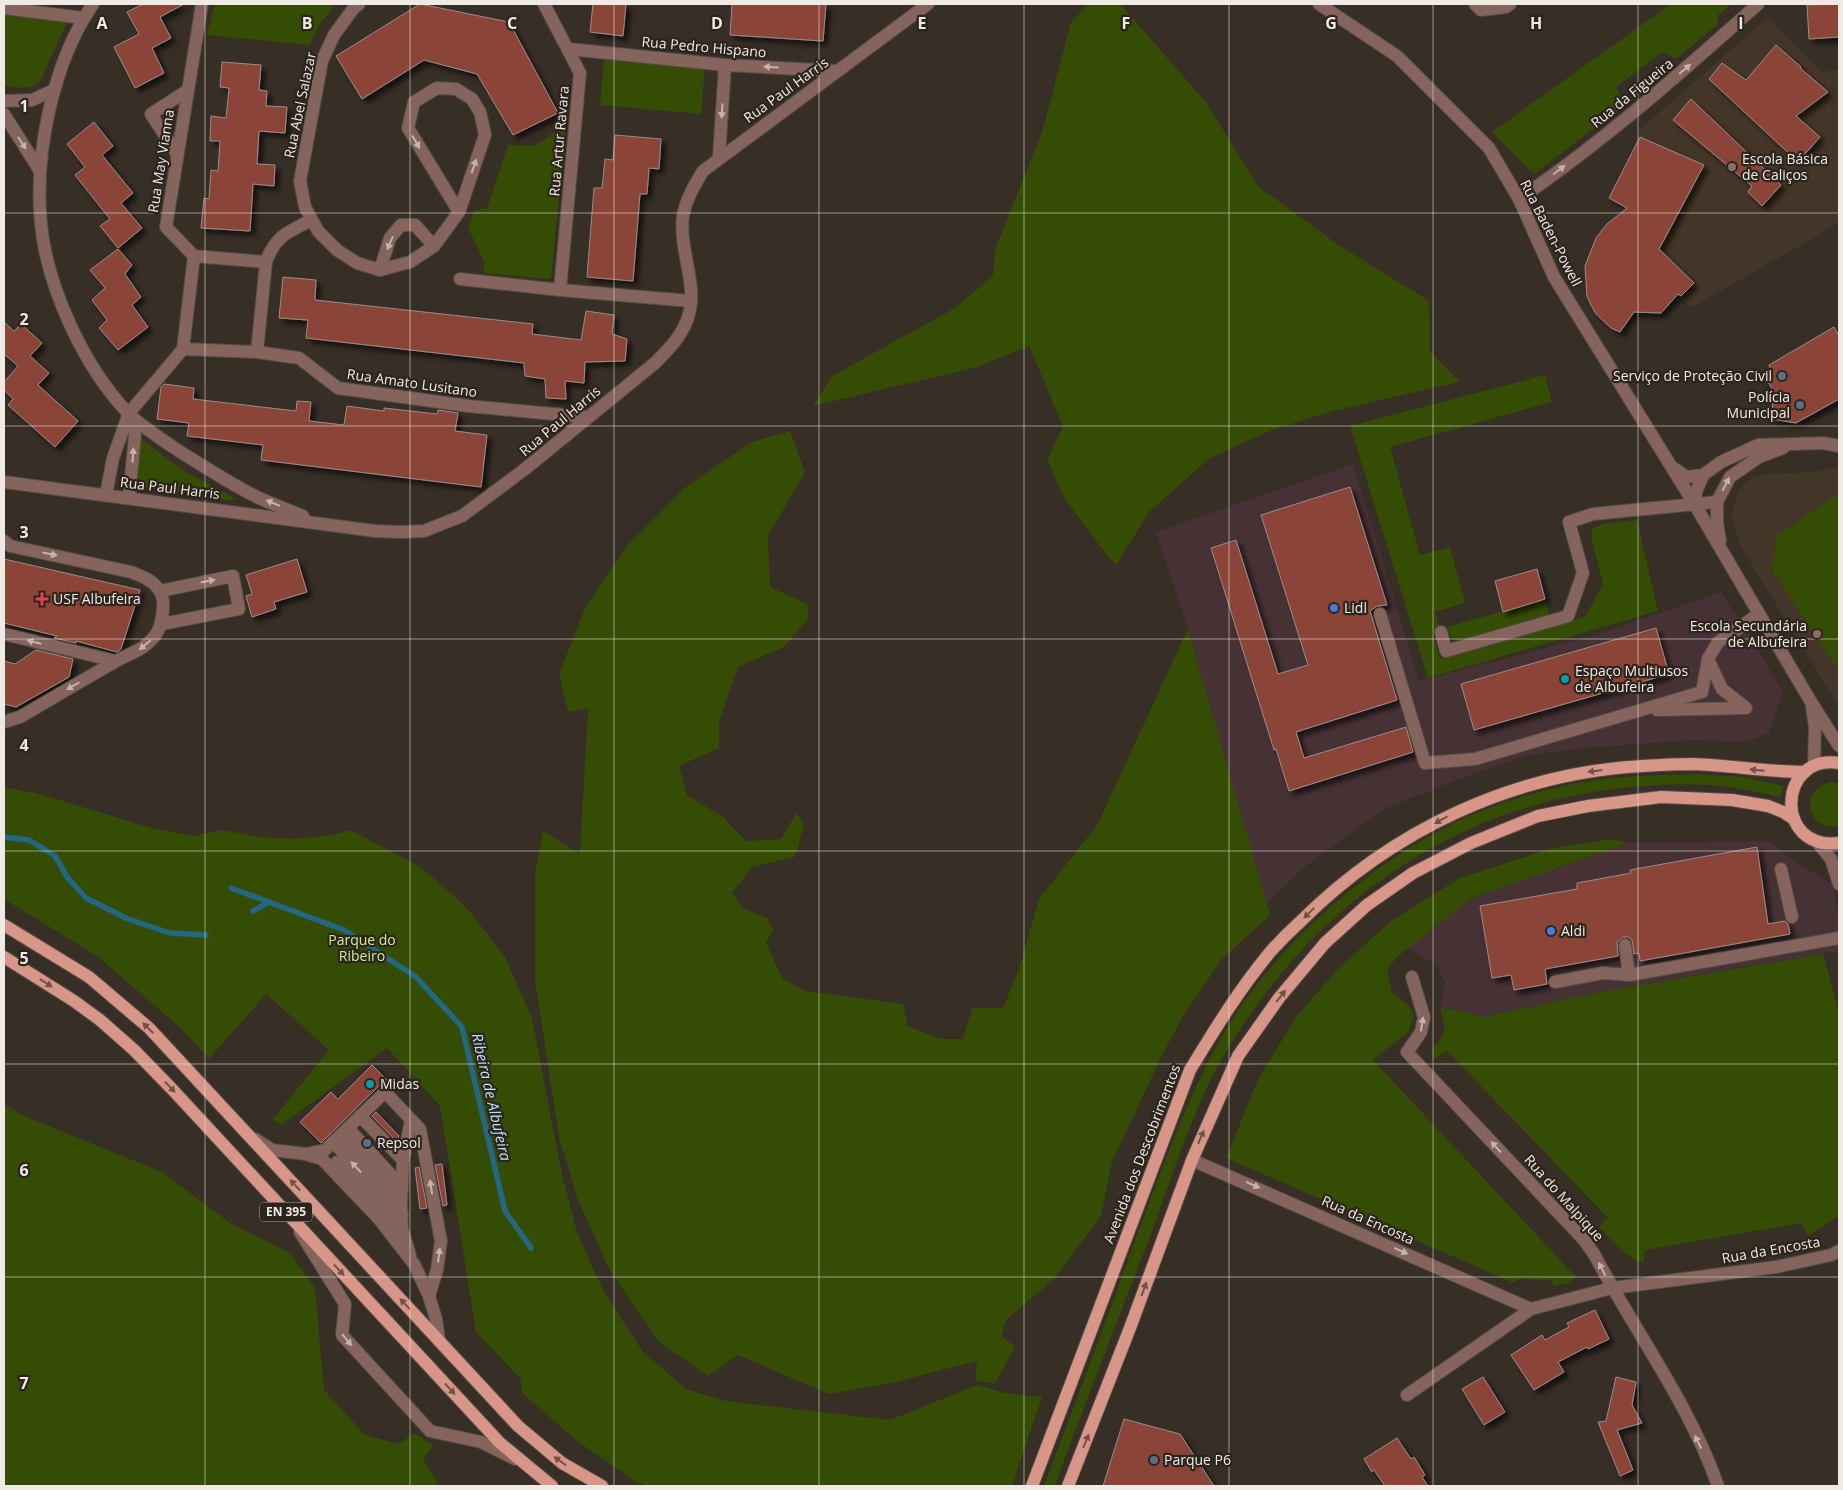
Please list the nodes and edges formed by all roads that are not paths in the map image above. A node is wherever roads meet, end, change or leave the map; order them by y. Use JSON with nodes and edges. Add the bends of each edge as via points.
{"nodes":[{"id":1,"x":93,"y":4,"type":"edge"},
{"id":2,"x":202,"y":4,"type":"edge"},
{"id":3,"x":359,"y":4,"type":"edge"},
{"id":4,"x":544,"y":4,"type":"edge"},
{"id":5,"x":1319,"y":4,"type":"edge"},
{"id":6,"x":1475,"y":4,"type":"edge"},
{"id":7,"x":1510,"y":4,"type":"edge"},
{"id":8,"x":1758,"y":4,"type":"edge"},
{"id":9,"x":919,"y":6,"type":"edge"},
{"id":10,"x":4,"y":8,"type":"edge"},
{"id":11,"x":84,"y":18,"type":"junction"},
{"id":12,"x":569,"y":49,"type":"junction"},
{"id":13,"x":726,"y":65,"type":"junction"},
{"id":14,"x":837,"y":71,"type":"junction"},
{"id":15,"x":54,"y":90,"type":"junction"},
{"id":16,"x":188,"y":90,"type":"junction"},
{"id":17,"x":4,"y":101,"type":"edge"},
{"id":18,"x":4,"y":114,"type":"edge"},
{"id":19,"x":177,"y":154,"type":"junction"},
{"id":20,"x":720,"y":157,"type":"junction"},
{"id":21,"x":40,"y":171,"type":"junction"},
{"id":22,"x":1519,"y":198,"type":"junction"},
{"id":23,"x":458,"y":212,"type":"junction"},
{"id":24,"x":312,"y":220,"type":"junction"},
{"id":25,"x":434,"y":246,"type":"junction"},
{"id":26,"x":194,"y":256,"type":"junction"},
{"id":27,"x":266,"y":262,"type":"junction"},
{"id":28,"x":380,"y":270,"type":"junction"},
{"id":29,"x":460,"y":279,"type":"dead end"},
{"id":30,"x":560,"y":290,"type":"junction"},
{"id":31,"x":692,"y":301,"type":"junction"},
{"id":32,"x":183,"y":349,"type":"junction"},
{"id":33,"x":257,"y":352,"type":"junction"},
{"id":34,"x":129,"y":413,"type":"junction"},
{"id":35,"x":587,"y":417,"type":"junction"},
{"id":36,"x":1792,"y":445,"type":"junction"},
{"id":37,"x":1839,"y":446,"type":"edge"},
{"id":38,"x":1671,"y":466,"type":"junction"},
{"id":39,"x":1703,"y":475,"type":"junction"},
{"id":40,"x":4,"y":482,"type":"edge"},
{"id":41,"x":106,"y":495,"type":"junction"},
{"id":42,"x":129,"y":498,"type":"junction"},
{"id":43,"x":1717,"y":502,"type":"junction"},
{"id":44,"x":1695,"y":505,"type":"junction"},
{"id":45,"x":318,"y":522,"type":"junction"},
{"id":46,"x":4,"y":541,"type":"edge"},
{"id":47,"x":1721,"y":548,"type":"junction"},
{"id":48,"x":160,"y":590,"type":"junction"},
{"id":49,"x":1380,"y":614,"type":"dead end"},
{"id":50,"x":1759,"y":614,"type":"junction"},
{"id":51,"x":162,"y":624,"type":"junction"},
{"id":52,"x":1440,"y":632,"type":"dead end"},
{"id":53,"x":4,"y":634,"type":"edge"},
{"id":54,"x":1708,"y":659,"type":"junction"},
{"id":55,"x":115,"y":661,"type":"junction"},
{"id":56,"x":1811,"y":702,"type":"junction"},
{"id":57,"x":1641,"y":710,"type":"junction"},
{"id":58,"x":4,"y":722,"type":"edge"},
{"id":59,"x":1839,"y":746,"type":"edge"},
{"id":60,"x":1839,"y":763,"type":"edge"},
{"id":61,"x":1810,"y":769,"type":"junction"},
{"id":62,"x":1794,"y":820,"type":"junction"},
{"id":63,"x":1817,"y":842,"type":"junction"},
{"id":64,"x":1839,"y":844,"type":"edge"},
{"id":65,"x":1781,"y":869,"type":"dead end"},
{"id":66,"x":1839,"y":884,"type":"edge"},
{"id":67,"x":1792,"y":916,"type":"dead end"},
{"id":68,"x":4,"y":925,"type":"edge"},
{"id":69,"x":1839,"y":938,"type":"edge"},
{"id":70,"x":1625,"y":946,"type":"dead end"},
{"id":71,"x":4,"y":958,"type":"edge"},
{"id":72,"x":1630,"y":975,"type":"junction"},
{"id":73,"x":1412,"y":977,"type":"dead end"},
{"id":74,"x":1555,"y":982,"type":"dead end"},
{"id":75,"x":411,"y":1120,"type":"junction"},
{"id":76,"x":347,"y":1129,"type":"junction"},
{"id":77,"x":248,"y":1134,"type":"junction"},
{"id":78,"x":306,"y":1154,"type":"junction"},
{"id":79,"x":404,"y":1155,"type":"junction"},
{"id":80,"x":1192,"y":1160,"type":"junction"},
{"id":81,"x":402,"y":1181,"type":"junction"},
{"id":82,"x":401,"y":1201,"type":"junction"},
{"id":83,"x":402,"y":1215,"type":"junction"},
{"id":84,"x":294,"y":1221,"type":"junction"},
{"id":85,"x":402,"y":1229,"type":"junction"},
{"id":86,"x":1839,"y":1251,"type":"edge"},
{"id":87,"x":414,"y":1264,"type":"junction"},
{"id":88,"x":1612,"y":1288,"type":"junction"},
{"id":89,"x":429,"y":1296,"type":"junction"},
{"id":90,"x":1531,"y":1309,"type":"junction"},
{"id":91,"x":438,"y":1340,"type":"junction"},
{"id":92,"x":1407,"y":1395,"type":"dead end"},
{"id":93,"x":521,"y":1462,"type":"junction"},
{"id":94,"x":552,"y":1486,"type":"edge"},
{"id":95,"x":602,"y":1486,"type":"edge"},
{"id":96,"x":1032,"y":1486,"type":"edge"},
{"id":97,"x":1068,"y":1486,"type":"edge"},
{"id":98,"x":1718,"y":1486,"type":"edge"}],
"edges":[{"from":1,"to":11,"type":"street"},
{"from":2,"to":16,"type":"street","name":"Rua May Vianna"},
{"from":3,"to":24,"type":"street","name":"Rua Abel Salazar","via":[[334,35],[322,61],[300,181],[305,207]]},
{"from":4,"to":12,"type":"street","name":"Rua Artur Ravara"},
{"from":5,"to":22,"type":"street","name":"Rua Baden-Powell","via":[[1397,56],[1452,109],[1489,148]]},
{"from":6,"to":7,"type":"street","via":[[1481,10]]},
{"from":22,"to":8,"type":"street","name":"Rua da Figueira","one_way":true,"via":[[1687,68]]},
{"from":9,"to":14,"type":"street","name":"Rua Paul Harris"},
{"from":10,"to":11,"type":"street"},
{"from":11,"to":15,"type":"street"},
{"from":12,"to":13,"type":"street","name":"Rua Pedro Hispano"},
{"from":12,"to":30,"type":"street","name":"Rua Artur Ravara","via":[[580,73]]},
{"from":14,"to":13,"type":"street","name":"Rua Pedro Hispano","one_way":true},
{"from":13,"to":20,"type":"street","one_way":true},
{"from":14,"to":20,"type":"street","name":"Rua Paul Harris"},
{"from":15,"to":17,"type":"street","via":[[32,100]]},
{"from":15,"to":21,"type":"street"},
{"from":16,"to":19,"type":"street","name":"Rua May Vianna"},
{"from":16,"to":19,"type":"street","via":[[151,114]]},
{"from":18,"to":21,"type":"street","one_way":true},
{"from":19,"to":26,"type":"street","name":"Rua May Vianna","via":[[166,226]]},
{"from":20,"to":31,"type":"street","name":"Rua Paul Harris","via":[[703,171],[693,186],[683,218]]},
{"from":21,"to":34,"type":"street","via":[[41,224],[50,270],[60,298],[74,332],[102,381]]},
{"from":22,"to":38,"type":"street","name":"Rua Baden-Powell","via":[[1554,277]]},
{"from":23,"to":23,"type":"street","one_way":true,"via":[[485,135],[480,112],[472,98],[456,90],[437,88],[414,102],[408,128]]},
{"from":23,"to":25,"type":"street"},
{"from":24,"to":27,"type":"street","via":[[286,232],[271,248]]},
{"from":24,"to":28,"type":"street","name":"Rua Abel Salazar","via":[[318,232],[337,250],[357,263]]},
{"from":25,"to":28,"type":"street","via":[[410,262]]},
{"from":25,"to":28,"type":"street","one_way":true,"via":[[415,225],[401,225],[390,238]]},
{"from":26,"to":27,"type":"street"},
{"from":26,"to":32,"type":"street"},
{"from":27,"to":33,"type":"street"},
{"from":29,"to":30,"type":"street"},
{"from":30,"to":31,"type":"street"},
{"from":31,"to":35,"type":"street","name":"Rua Paul Harris","via":[[685,325],[672,345],[655,363]]},
{"from":32,"to":33,"type":"street","name":"Rua Amato Lusitano"},
{"from":32,"to":34,"type":"street"},
{"from":33,"to":35,"type":"street","name":"Rua Amato Lusitano","via":[[299,358],[338,388],[468,406]]},
{"from":34,"to":41,"type":"street","via":[[113,458]]},
{"from":42,"to":34,"type":"street","one_way":true,"via":[[134,435]]},
{"from":45,"to":34,"type":"street","one_way":true,"via":[[258,497],[212,472],[156,436]]},
{"from":35,"to":45,"type":"street","name":"Rua Paul Harris","via":[[484,501],[443,524],[402,532]]},
{"from":36,"to":37,"type":"street","via":[[1822,443]]},
{"from":36,"to":39,"type":"street","via":[[1758,446],[1721,462]]},
{"from":43,"to":36,"type":"street","one_way":true,"via":[[1730,476],[1759,457]]},
{"from":38,"to":39,"type":"street","via":[[1686,477]]},
{"from":38,"to":44,"type":"street","name":"Rua Baden-Powell"},
{"from":39,"to":44,"type":"street"},
{"from":40,"to":41,"type":"street","name":"Rua Paul Harris"},
{"from":41,"to":42,"type":"street","name":"Rua Paul Harris"},
{"from":42,"to":45,"type":"street","name":"Rua Paul Harris"},
{"from":43,"to":44,"type":"street"},
{"from":43,"to":47,"type":"street"},
{"from":44,"to":47,"type":"street","name":"Rua Baden-Powell"},
{"from":44,"to":52,"type":"street","via":[[1593,514],[1569,522],[1583,572],[1568,616],[1446,651]]},
{"from":46,"to":48,"type":"street","one_way":true,"via":[[10,546],[131,572],[147,578]]},
{"from":47,"to":50,"type":"street","name":"Rua Baden-Powell"},
{"from":48,"to":51,"type":"street"},
{"from":48,"to":51,"type":"street","one_way":true,"via":[[233,576],[239,609]]},
{"from":49,"to":57,"type":"street","via":[[1425,763],[1475,759]]},
{"from":50,"to":54,"type":"street","via":[[1718,642]]},
{"from":50,"to":56,"type":"street","name":"Rua Baden-Powell"},
{"from":51,"to":55,"type":"street","one_way":true,"via":[[141,650]]},
{"from":55,"to":53,"type":"street","one_way":true},
{"from":54,"to":57,"type":"street","via":[[1702,692]]},
{"from":54,"to":57,"type":"street","via":[[1722,689],[1746,708]]},
{"from":55,"to":58,"type":"street","one_way":true,"via":[[20,717]]},
{"from":56,"to":59,"type":"street","name":"Rua Baden-Powell"},
{"from":56,"to":61,"type":"street","name":"Rua Baden-Powell","via":[[1815,726]]},
{"from":60,"to":61,"type":"main road","name":"Avenida dos Descobrimentos","via":[[1823,763]]},
{"from":61,"to":62,"type":"main road","via":[[1793,789],[1791,809]]},
{"from":61,"to":96,"type":"main road","name":"Avenida dos Descobrimentos","one_way":true,"via":[[1778,772],[1692,764],[1569,774],[1503,793],[1457,811],[1390,848],[1326,896],[1272,950],[1227,1009],[1190,1070]]},
{"from":62,"to":63,"type":"main road","via":[[1803,833]]},
{"from":80,"to":62,"type":"main road","one_way":true,"via":[[1238,1056],[1279,998],[1325,943],[1367,905],[1414,873],[1471,843],[1538,816],[1588,806],[1661,797],[1732,800],[1768,806]]},
{"from":63,"to":64,"type":"main road"},
{"from":63,"to":66,"type":"street","via":[[1831,859]]},
{"from":65,"to":67,"type":"street"},
{"from":77,"to":68,"type":"main road","number":"EN 395","one_way":true,"via":[[149,1028],[117,999],[89,977]]},
{"from":69,"to":72,"type":"street"},
{"from":70,"to":72,"type":"street"},
{"from":71,"to":84,"type":"main road","number":"EN 395","one_way":true,"via":[[74,1001],[134,1050]]},
{"from":72,"to":74,"type":"street","via":[[1603,973]]},
{"from":88,"to":73,"type":"street","name":"Rua do Malpique","one_way":true,"via":[[1584,1240],[1408,1052],[1421,1032],[1424,1017]]},
{"from":75,"to":76,"type":"street","via":[[385,1092]]},
{"from":75,"to":79,"type":"street"},
{"from":89,"to":75,"type":"street","one_way":true,"via":[[438,1270],[441,1241],[420,1129]]},
{"from":76,"to":78,"type":"street"},
{"from":76,"to":79,"type":"street"},
{"from":76,"to":81,"type":"street"},
{"from":76,"to":82,"type":"street"},
{"from":83,"to":76,"type":"street","one_way":true},
{"from":76,"to":85,"type":"street"},
{"from":77,"to":78,"type":"street","via":[[272,1150]]},
{"from":91,"to":77,"type":"main road","number":"EN 395","one_way":true},
{"from":78,"to":87,"type":"street","via":[[322,1159],[328,1165],[379,1219]]},
{"from":79,"to":81,"type":"street"},
{"from":80,"to":90,"type":"street","name":"Rua da Encosta","one_way":true},
{"from":97,"to":80,"type":"main road","one_way":true},
{"from":81,"to":82,"type":"street"},
{"from":82,"to":83,"type":"street"},
{"from":83,"to":85,"type":"street"},
{"from":84,"to":93,"type":"main road","number":"EN 395","one_way":true},
{"from":84,"to":93,"type":"street","one_way":true,"via":[[345,1304],[342,1335],[430,1431],[481,1442]]},
{"from":85,"to":87,"type":"street"},
{"from":86,"to":88,"type":"street","name":"Rua da Encosta","via":[[1776,1267]]},
{"from":87,"to":89,"type":"street"},
{"from":88,"to":90,"type":"street","name":"Rua da Encosta"},
{"from":98,"to":88,"type":"street","name":"Rua do Malpique","one_way":true,"via":[[1678,1401]]},
{"from":89,"to":91,"type":"street"},
{"from":90,"to":92,"type":"street","name":"Rua da Encosta"},
{"from":95,"to":91,"type":"main road","number":"EN 395","one_way":true,"via":[[562,1463],[537,1443]]},
{"from":93,"to":94,"type":"main road","number":"EN 395"}]}
